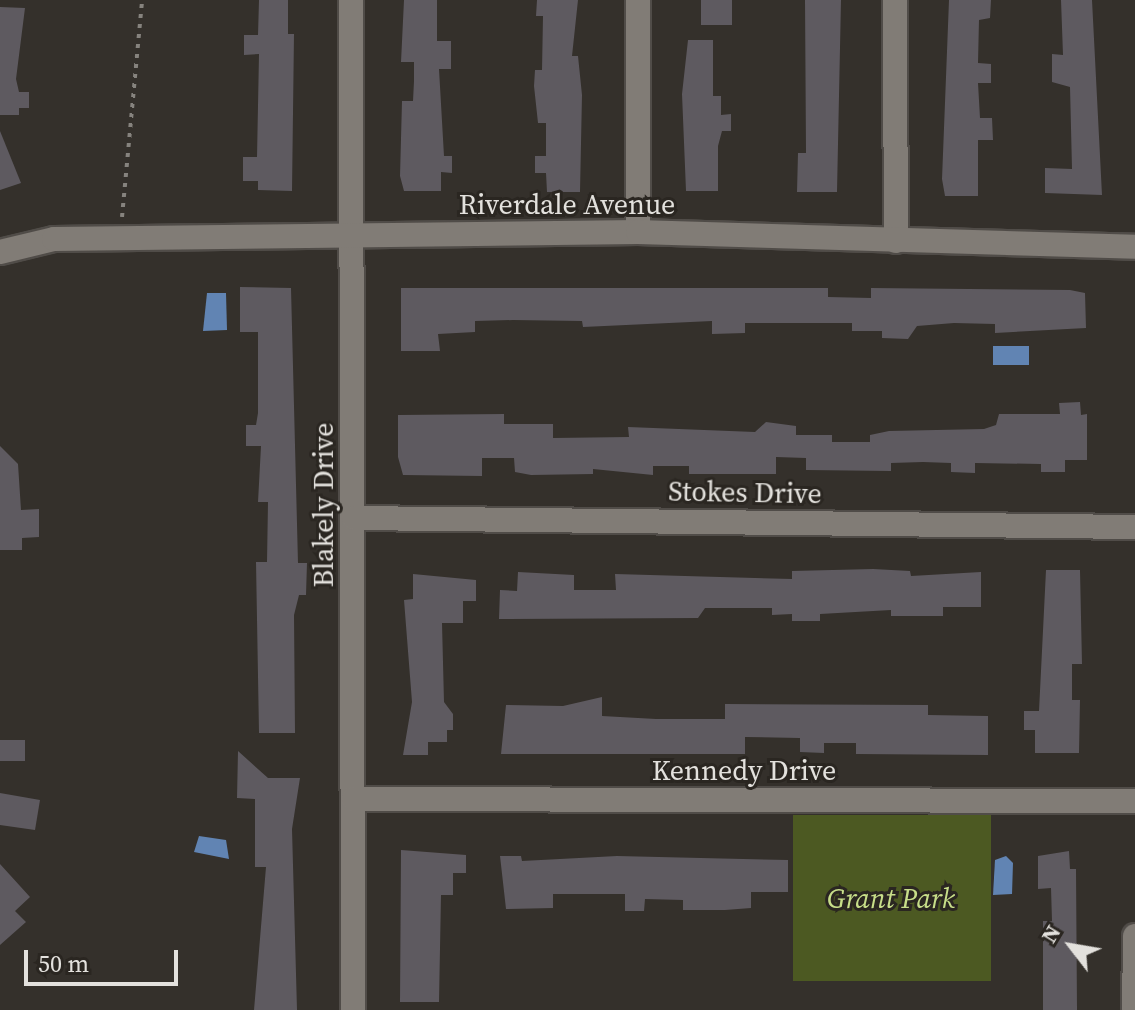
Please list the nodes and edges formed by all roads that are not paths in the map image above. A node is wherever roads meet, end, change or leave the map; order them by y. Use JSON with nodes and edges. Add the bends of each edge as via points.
{"nodes":[{"id":1,"x":351,"y":0,"type":"edge"},
{"id":2,"x":638,"y":0,"type":"edge"},
{"id":3,"x":895,"y":0,"type":"edge"},
{"id":4,"x":638,"y":232,"type":"junction"},
{"id":5,"x":351,"y":236,"type":"junction"},
{"id":6,"x":896,"y":241,"type":"junction"},
{"id":7,"x":1135,"y":247,"type":"edge"},
{"id":8,"x":0,"y":252,"type":"edge"},
{"id":9,"x":354,"y":518,"type":"junction"},
{"id":10,"x":1135,"y":527,"type":"edge"},
{"id":11,"x":354,"y":799,"type":"junction"},
{"id":12,"x":1135,"y":801,"type":"edge"},
{"id":13,"x":1135,"y":936,"type":"edge"},
{"id":14,"x":353,"y":1010,"type":"edge"},
{"id":15,"x":1134,"y":1010,"type":"edge"}],
"edges":[{"from":1,"to":5,"type":"street","name":"Blakely Drive"},
{"from":2,"to":4,"type":"street"},
{"from":3,"to":6,"type":"street"},
{"from":4,"to":5,"type":"street","name":"Riverdale Avenue"},
{"from":4,"to":6,"type":"street","name":"Riverdale Avenue"},
{"from":5,"to":8,"type":"street","name":"Riverdale Avenue","via":[[54,239]]},
{"from":5,"to":9,"type":"street","name":"Blakely Drive"},
{"from":6,"to":7,"type":"street","name":"Riverdale Avenue"},
{"from":9,"to":10,"type":"street","name":"Stokes Drive"},
{"from":9,"to":11,"type":"street","name":"Blakely Drive"},
{"from":11,"to":12,"type":"street","name":"Kennedy Drive"},
{"from":11,"to":14,"type":"street","name":"Blakely Drive"},
{"from":13,"to":15,"type":"street"}]}
